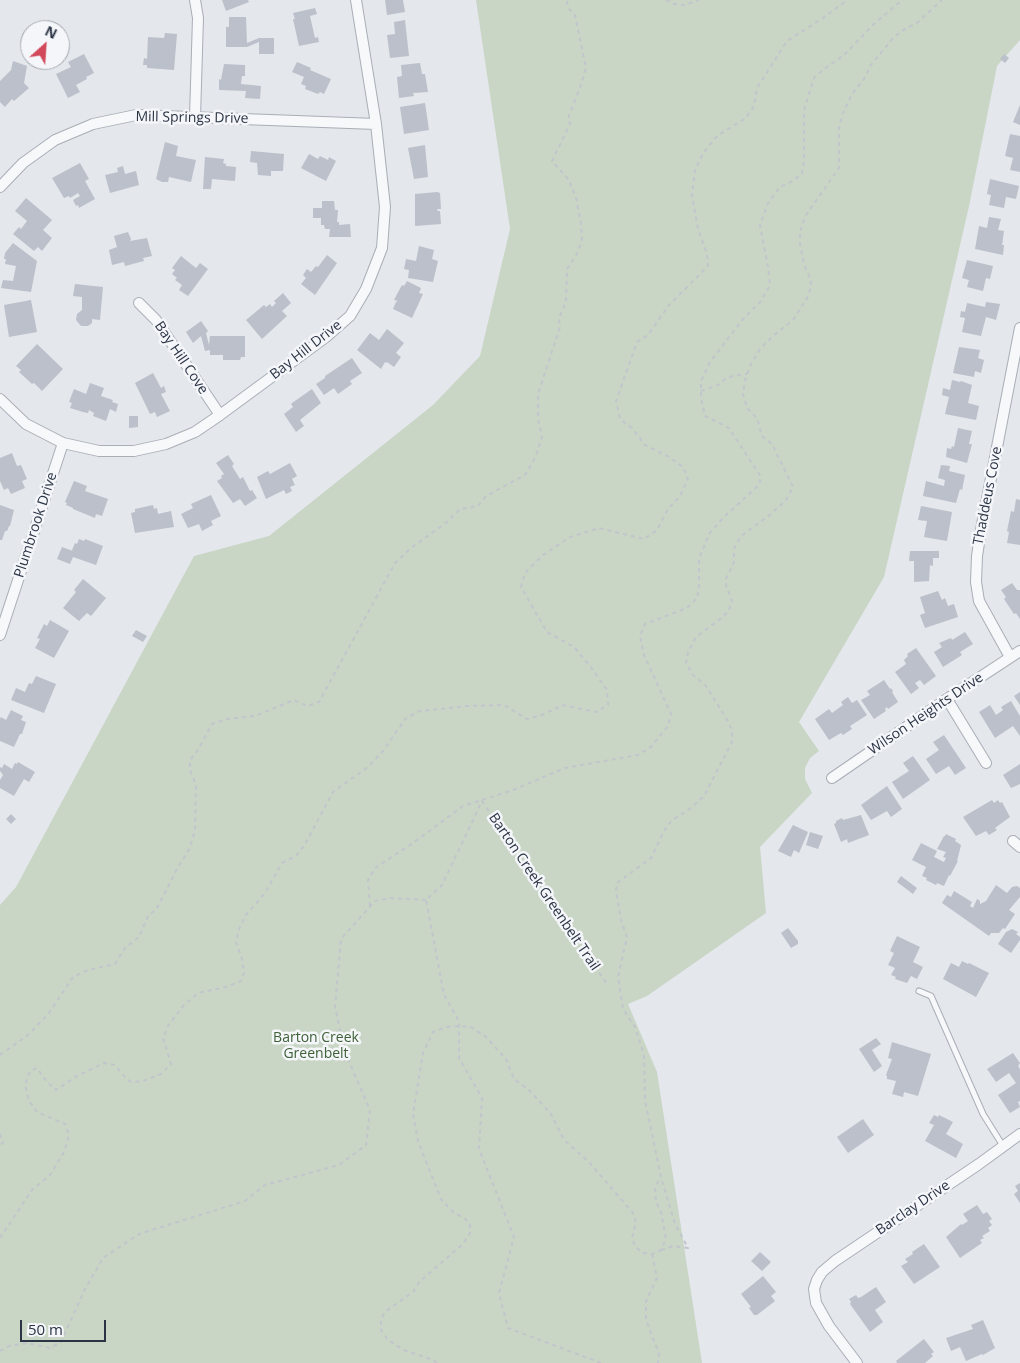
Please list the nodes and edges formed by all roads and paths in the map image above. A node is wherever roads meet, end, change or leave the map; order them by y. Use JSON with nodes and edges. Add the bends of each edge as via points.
{"nodes":[{"id":1,"x":195,"y":0,"type":"edge"},
{"id":2,"x":356,"y":0,"type":"edge"},
{"id":3,"x":567,"y":0,"type":"edge"},
{"id":4,"x":666,"y":0,"type":"edge"},
{"id":5,"x":699,"y":0,"type":"edge"},
{"id":6,"x":847,"y":0,"type":"edge"},
{"id":7,"x":902,"y":0,"type":"edge"},
{"id":8,"x":942,"y":0,"type":"edge"},
{"id":9,"x":194,"y":117,"type":"junction"},
{"id":10,"x":376,"y":124,"type":"junction"},
{"id":11,"x":0,"y":186,"type":"edge"},
{"id":12,"x":139,"y":303,"type":"dead end"},
{"id":13,"x":1020,"y":328,"type":"edge"},
{"id":14,"x":747,"y":374,"type":"junction"},
{"id":15,"x":701,"y":391,"type":"junction"},
{"id":16,"x":0,"y":399,"type":"edge"},
{"id":17,"x":220,"y":416,"type":"junction"},
{"id":18,"x":64,"y":443,"type":"junction"},
{"id":19,"x":4,"y":607,"type":"edge"},
{"id":20,"x":0,"y":635,"type":"edge"},
{"id":21,"x":1020,"y":651,"type":"edge"},
{"id":22,"x":1010,"y":658,"type":"junction"},
{"id":23,"x":946,"y":699,"type":"junction"},
{"id":24,"x":986,"y":762,"type":"dead end"},
{"id":25,"x":832,"y":778,"type":"dead end"},
{"id":26,"x":482,"y":801,"type":"junction"},
{"id":27,"x":426,"y":900,"type":"junction"},
{"id":28,"x":370,"y":906,"type":"junction"},
{"id":29,"x":607,"y":984,"type":"dead end"},
{"id":30,"x":920,"y":991,"type":"dead end"},
{"id":31,"x":459,"y":1026,"type":"junction"},
{"id":32,"x":0,"y":1055,"type":"edge"},
{"id":33,"x":0,"y":1134,"type":"edge"},
{"id":34,"x":1020,"y":1134,"type":"edge"},
{"id":35,"x":0,"y":1145,"type":"edge"},
{"id":36,"x":1003,"y":1146,"type":"junction"},
{"id":37,"x":661,"y":1177,"type":"junction"},
{"id":38,"x":0,"y":1238,"type":"edge"},
{"id":39,"x":661,"y":1250,"type":"junction"},
{"id":40,"x":652,"y":1254,"type":"junction"},
{"id":41,"x":0,"y":1351,"type":"edge"},
{"id":42,"x":437,"y":1363,"type":"edge"},
{"id":43,"x":601,"y":1363,"type":"edge"},
{"id":44,"x":658,"y":1363,"type":"edge"},
{"id":45,"x":857,"y":1363,"type":"edge"}],
"edges":[{"from":1,"to":9,"type":"street","via":[[198,18]]},
{"from":2,"to":10,"type":"street","name":"Bay Hill Drive"},
{"from":3,"to":32,"type":"path","via":[[568,8],[575,15],[586,68],[568,118],[570,124],[552,161],[569,180],[576,198],[582,240],[567,269],[566,302],[538,394],[542,438],[535,458],[525,475],[486,496],[478,506],[460,509],[395,563],[319,702],[307,706],[294,700],[255,716],[227,718],[212,724],[190,760],[196,785],[195,830],[190,848],[156,910],[149,914],[140,937],[125,948],[115,964],[73,977],[49,1013],[28,1035]]},
{"from":4,"to":5,"type":"path","via":[[684,5]]},
{"from":6,"to":38,"type":"path","via":[[787,41],[757,88],[754,106],[746,118],[717,136],[704,152],[695,170],[692,196],[708,266],[669,305],[648,335],[637,342],[616,401],[620,419],[645,445],[683,467],[688,479],[680,496],[657,530],[644,539],[599,528],[570,537],[525,573],[521,587],[547,632],[574,647],[590,666],[607,690],[608,705],[596,712],[563,705],[527,719],[504,705],[420,711],[406,718],[368,767],[333,792],[304,846],[296,856],[282,863],[265,893],[246,915],[236,942],[244,973],[241,981],[198,993],[168,1026],[163,1038],[171,1064],[161,1074],[131,1082],[115,1065],[104,1063],[56,1090],[37,1068],[30,1070],[25,1085],[29,1101],[37,1112],[65,1124],[69,1135],[64,1152],[50,1175],[32,1190]]},
{"from":7,"to":15,"type":"path","via":[[844,55],[814,78],[804,110],[802,173],[780,187],[768,203],[760,225],[770,285],[762,301],[743,319],[710,362],[701,381]]},
{"from":8,"to":14,"type":"path","via":[[917,23],[894,37],[852,94],[839,128],[839,168],[806,215],[800,231],[811,281],[810,294],[793,320],[760,349]]},
{"from":9,"to":10,"type":"street","name":"Mill Springs Drive"},
{"from":9,"to":11,"type":"street","name":"Mill Springs Drive","via":[[136,115],[93,124],[55,140],[23,163]]},
{"from":10,"to":17,"type":"street","name":"Bay Hill Drive","via":[[385,207],[382,248],[366,289],[350,316],[326,337]]},
{"from":12,"to":17,"type":"street","name":"Bay Hill Cove","via":[[156,320]]},
{"from":13,"to":22,"type":"street","name":"Thaddeus Cove","via":[[981,530],[976,582],[979,601]]},
{"from":14,"to":15,"type":"path","via":[[728,377]]},
{"from":14,"to":37,"type":"path","via":[[743,394],[747,408],[757,418],[762,436],[772,444],[793,487],[786,500],[742,536],[734,549],[734,562],[726,579],[732,601],[729,610],[696,637],[688,652],[686,663],[692,674],[706,686],[726,718],[732,730],[732,742],[704,796],[671,821],[651,858],[617,883],[616,891],[627,937],[618,978],[623,1009],[635,1027],[644,1055],[645,1100]]},
{"from":15,"to":26,"type":"path","via":[[705,416],[729,428],[761,477],[759,485],[709,534],[699,559],[697,598],[687,608],[644,624],[640,636],[644,655],[671,714],[668,726],[651,747],[638,755],[565,768]]},
{"from":16,"to":18,"type":"street","name":"Bay Hill Drive","via":[[26,424]]},
{"from":17,"to":18,"type":"street","name":"Bay Hill Drive","via":[[174,441],[134,451],[99,451]]},
{"from":18,"to":19,"type":"street","name":"Plumbrook Drive"},
{"from":19,"to":20,"type":"street","name":"Plumbrook Drive"},
{"from":21,"to":22,"type":"street","name":"Wilson Heights Drive"},
{"from":22,"to":23,"type":"street","name":"Wilson Heights Drive"},
{"from":23,"to":24,"type":"street"},
{"from":23,"to":25,"type":"street","name":"Wilson Heights Drive"},
{"from":26,"to":27,"type":"path","name":"Barton Creek Greenbelt Trail","via":[[442,885]]},
{"from":26,"to":28,"type":"path","name":"Barton Creek Greenbelt Trail","via":[[463,806],[375,868],[368,880]]},
{"from":26,"to":29,"type":"path","name":"Barton Creek Greenbelt Trail"},
{"from":27,"to":28,"type":"path","via":[[391,898],[375,901]]},
{"from":27,"to":31,"type":"path","via":[[444,995]]},
{"from":28,"to":41,"type":"path","via":[[341,939],[336,1007],[344,1050],[370,1110],[366,1145],[339,1165],[265,1185],[245,1201],[138,1234],[103,1258],[84,1290],[61,1342],[50,1348],[27,1344],[9,1346]]},
{"from":30,"to":36,"type":"lane","via":[[931,996],[983,1114]]},
{"from":31,"to":40,"type":"path","via":[[471,1027],[486,1037],[506,1059],[514,1079],[551,1114],[564,1140],[588,1161],[633,1212],[636,1222],[632,1238],[635,1246],[642,1253]]},
{"from":31,"to":42,"type":"path","via":[[433,1032],[423,1053],[413,1114],[418,1141],[441,1199],[470,1224],[470,1233],[463,1244],[418,1282],[414,1291],[385,1312],[381,1320],[381,1330],[388,1340]]},
{"from":31,"to":43,"type":"path","via":[[459,1058],[482,1098],[479,1150],[514,1238],[498,1293],[508,1328]]},
{"from":33,"to":35,"type":"path","via":[[3,1143]]},
{"from":34,"to":36,"type":"street","name":"Barclay Drive"},
{"from":36,"to":45,"type":"street","name":"Barclay Drive","via":[[822,1272],[814,1289],[816,1303]]},
{"from":37,"to":39,"type":"path","via":[[655,1188],[665,1228],[666,1239]]},
{"from":37,"to":39,"type":"path","via":[[674,1224],[688,1248],[673,1246]]},
{"from":39,"to":40,"type":"path"},
{"from":40,"to":44,"type":"path","via":[[657,1278],[646,1301],[646,1320],[659,1354]]}]}
